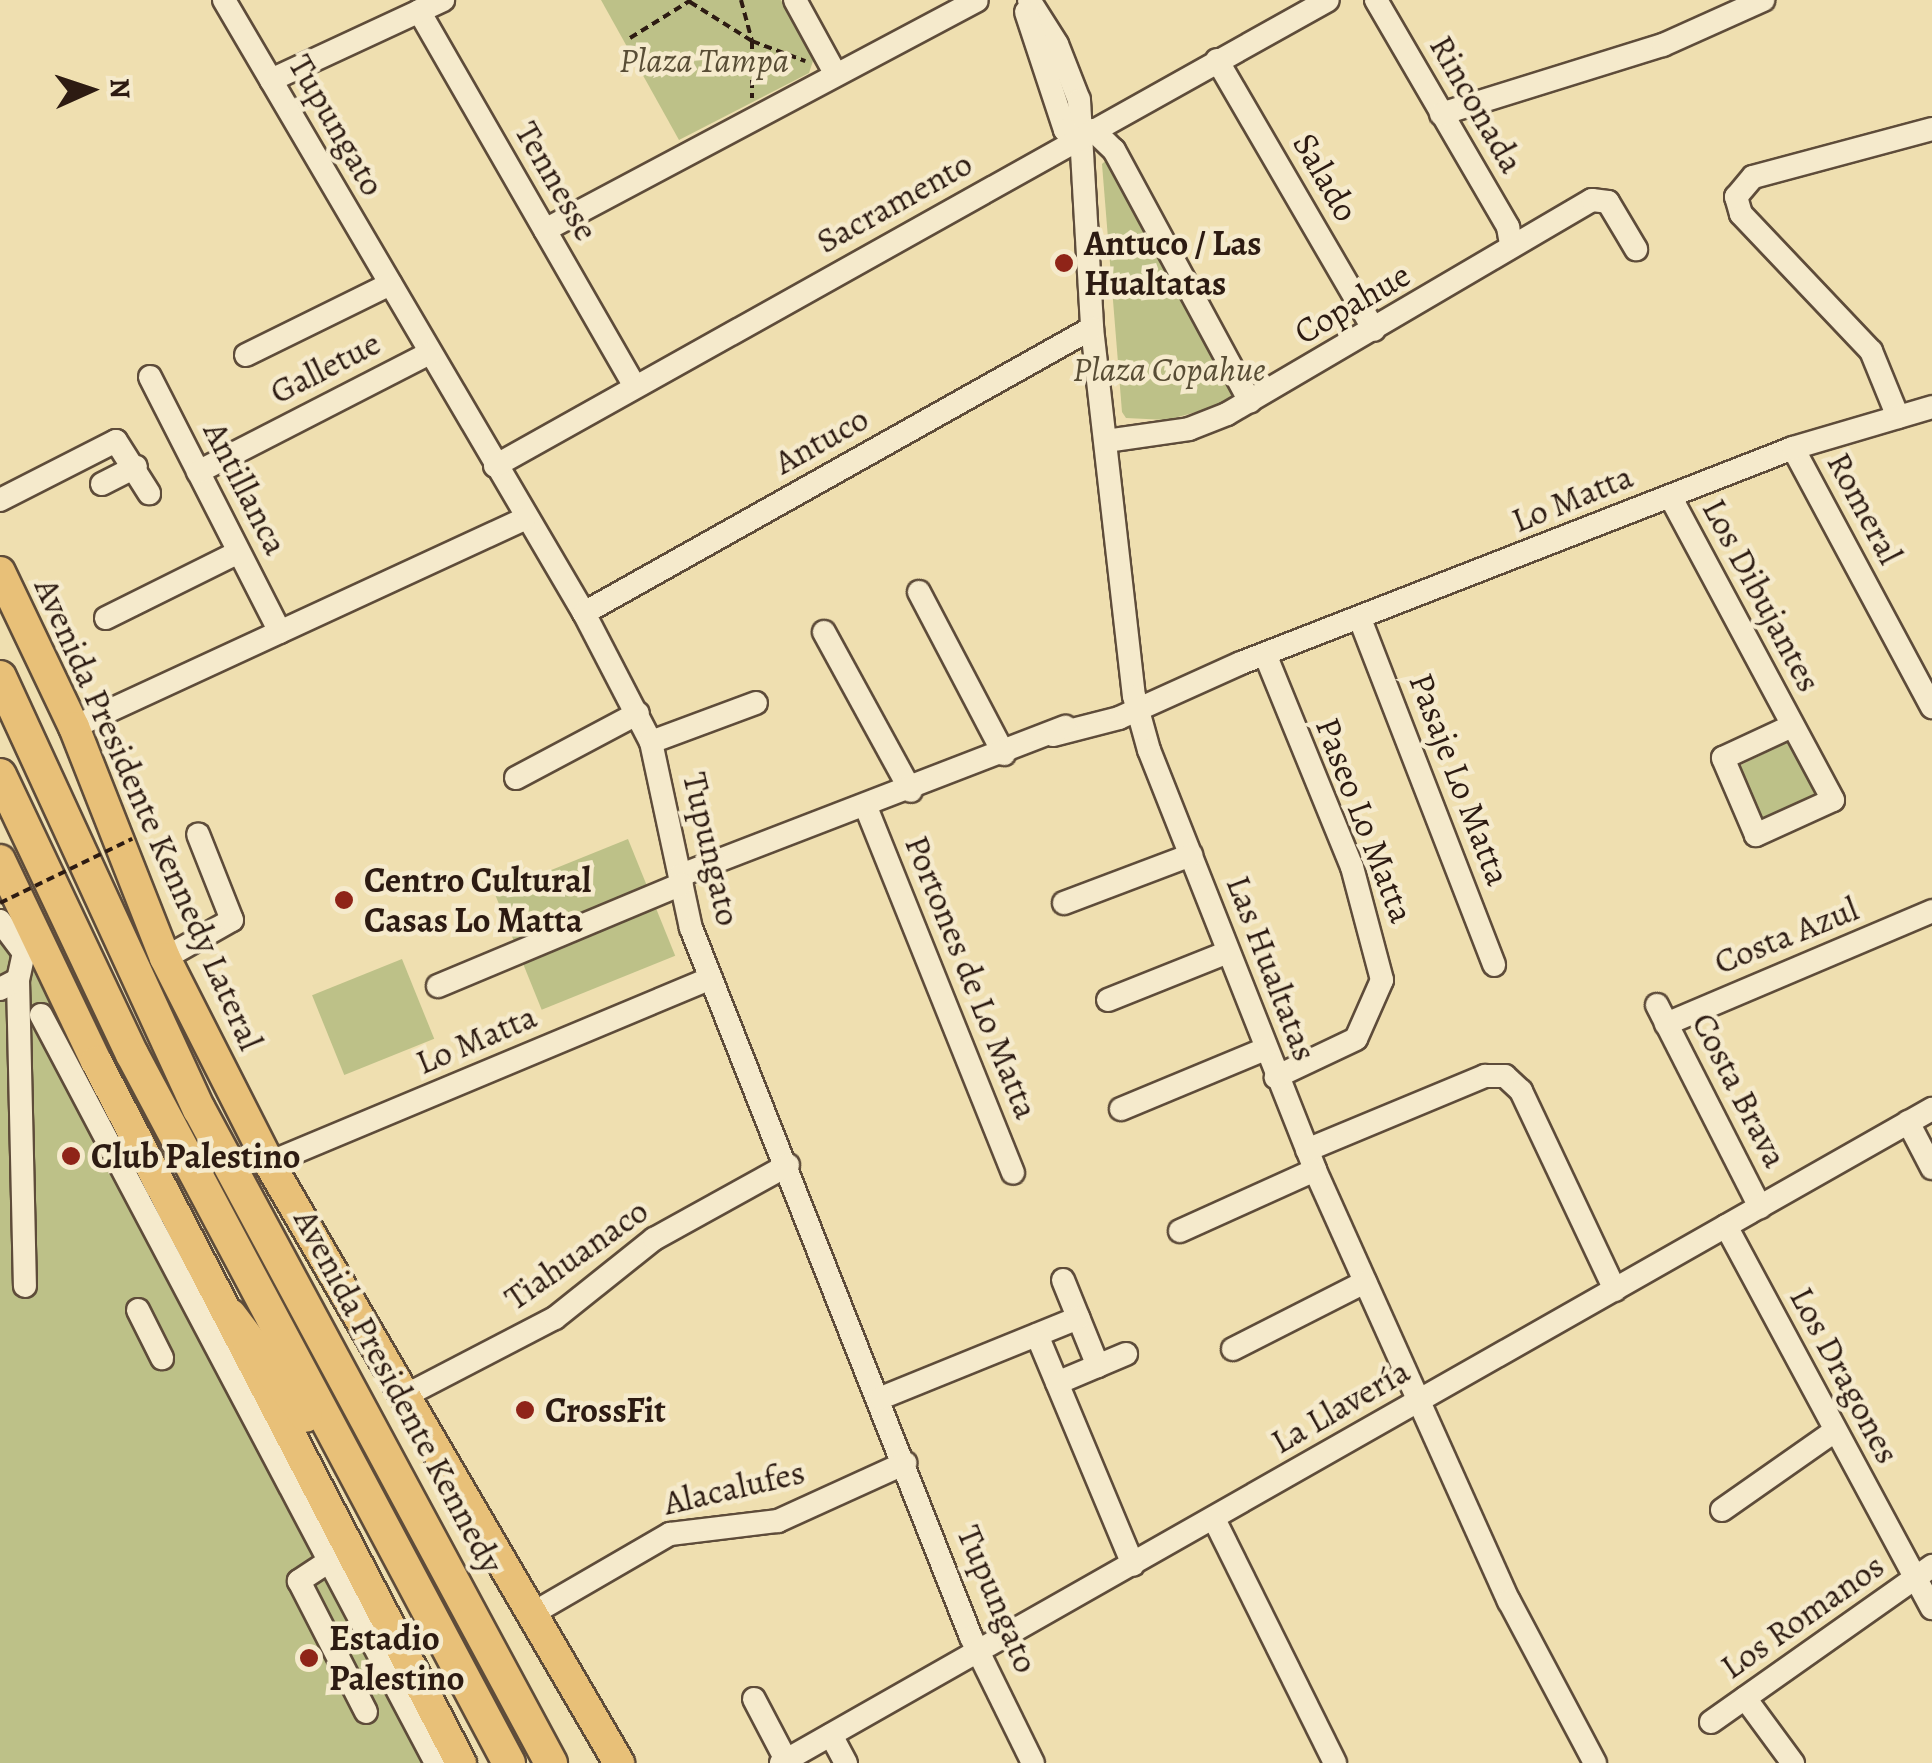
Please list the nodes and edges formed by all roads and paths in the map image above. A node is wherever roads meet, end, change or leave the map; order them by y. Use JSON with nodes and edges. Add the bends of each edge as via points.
{"nodes":[{"id":1,"x":224,"y":0,"type":"edge"},
{"id":2,"x":443,"y":0,"type":"edge"},
{"id":3,"x":741,"y":0,"type":"edge"},
{"id":4,"x":795,"y":0,"type":"edge"},
{"id":5,"x":977,"y":0,"type":"edge"},
{"id":6,"x":1025,"y":0,"type":"edge"},
{"id":7,"x":1328,"y":0,"type":"edge"},
{"id":8,"x":1376,"y":0,"type":"edge"},
{"id":9,"x":1763,"y":0,"type":"edge"},
{"id":10,"x":690,"y":1,"type":"edge"},
{"id":11,"x":419,"y":11,"type":"junction"},
{"id":12,"x":630,"y":38,"type":"dead end"},
{"id":13,"x":752,"y":41,"type":"junction"},
{"id":14,"x":1217,"y":60,"type":"junction"},
{"id":15,"x":836,"y":75,"type":"junction"},
{"id":16,"x":270,"y":80,"type":"junction"},
{"id":17,"x":1442,"y":114,"type":"junction"},
{"id":18,"x":756,"y":118,"type":"junction"},
{"id":19,"x":1932,"y":129,"type":"edge"},
{"id":20,"x":1084,"y":136,"type":"junction"},
{"id":21,"x":546,"y":230,"type":"junction"},
{"id":22,"x":1511,"y":244,"type":"junction"},
{"id":23,"x":1636,"y":249,"type":"dead end"},
{"id":24,"x":390,"y":284,"type":"junction"},
{"id":25,"x":1092,"y":328,"type":"junction"},
{"id":26,"x":1374,"y":330,"type":"junction"},
{"id":27,"x":430,"y":352,"type":"junction"},
{"id":28,"x":246,"y":356,"type":"dead end"},
{"id":29,"x":150,"y":377,"type":"dead end"},
{"id":30,"x":635,"y":386,"type":"junction"},
{"id":31,"x":1250,"y":402,"type":"junction"},
{"id":32,"x":1932,"y":407,"type":"edge"},
{"id":33,"x":1898,"y":417,"type":"junction"},
{"id":34,"x":1106,"y":441,"type":"junction"},
{"id":35,"x":1793,"y":448,"type":"junction"},
{"id":36,"x":495,"y":466,"type":"junction"},
{"id":37,"x":136,"y":467,"type":"junction"},
{"id":38,"x":198,"y":472,"type":"junction"},
{"id":39,"x":102,"y":484,"type":"dead end"},
{"id":40,"x":149,"y":493,"type":"dead end"},
{"id":41,"x":1670,"y":496,"type":"junction"},
{"id":42,"x":0,"y":500,"type":"edge"},
{"id":43,"x":524,"y":519,"type":"junction"},
{"id":44,"x":240,"y":552,"type":"junction"},
{"id":45,"x":0,"y":572,"type":"edge"},
{"id":46,"x":919,"y":592,"type":"dead end"},
{"id":47,"x":584,"y":614,"type":"junction"},
{"id":48,"x":106,"y":618,"type":"dead end"},
{"id":49,"x":1360,"y":619,"type":"junction"},
{"id":50,"x":280,"y":632,"type":"junction"},
{"id":51,"x":824,"y":632,"type":"dead end"},
{"id":52,"x":0,"y":646,"type":"edge"},
{"id":53,"x":1264,"y":654,"type":"junction"},
{"id":54,"x":0,"y":677,"type":"edge"},
{"id":55,"x":756,"y":703,"type":"dead end"},
{"id":56,"x":1136,"y":703,"type":"junction"},
{"id":57,"x":1932,"y":707,"type":"edge"},
{"id":58,"x":638,"y":713,"type":"junction"},
{"id":59,"x":1792,"y":726,"type":"junction"},
{"id":60,"x":74,"y":727,"type":"junction"},
{"id":61,"x":26,"y":731,"type":"junction"},
{"id":62,"x":652,"y":742,"type":"junction"},
{"id":63,"x":1004,"y":754,"type":"junction"},
{"id":64,"x":0,"y":775,"type":"edge"},
{"id":65,"x":516,"y":778,"type":"dead end"},
{"id":66,"x":911,"y":791,"type":"junction"},
{"id":67,"x":866,"y":807,"type":"junction"},
{"id":68,"x":198,"y":834,"type":"dead end"},
{"id":69,"x":132,"y":839,"type":"dead end"},
{"id":70,"x":1191,"y":855,"type":"junction"},
{"id":71,"x":0,"y":860,"type":"edge"},
{"id":72,"x":681,"y":880,"type":"junction"},
{"id":73,"x":0,"y":903,"type":"edge"},
{"id":74,"x":1064,"y":903,"type":"dead end"},
{"id":75,"x":1932,"y":910,"type":"edge"},
{"id":76,"x":0,"y":921,"type":"edge"},
{"id":77,"x":27,"y":938,"type":"junction"},
{"id":78,"x":1228,"y":952,"type":"junction"},
{"id":79,"x":165,"y":958,"type":"junction"},
{"id":80,"x":1494,"y":965,"type":"dead end"},
{"id":81,"x":711,"y":978,"type":"junction"},
{"id":82,"x":9,"y":984,"type":"edge"},
{"id":83,"x":438,"y":986,"type":"dead end"},
{"id":84,"x":1108,"y":1000,"type":"dead end"},
{"id":85,"x":20,"y":1014,"type":"edge"},
{"id":86,"x":1662,"y":1015,"type":"joint"},
{"id":87,"x":74,"y":1016,"type":"junction"},
{"id":88,"x":1265,"y":1050,"type":"junction"},
{"id":89,"x":1276,"y":1077,"type":"junction"},
{"id":90,"x":1932,"y":1108,"type":"edge"},
{"id":91,"x":1120,"y":1109,"type":"dead end"},
{"id":92,"x":1908,"y":1122,"type":"junction"},
{"id":93,"x":1311,"y":1160,"type":"junction"},
{"id":94,"x":269,"y":1164,"type":"junction"},
{"id":95,"x":788,"y":1165,"type":"junction"},
{"id":96,"x":1932,"y":1168,"type":"edge"},
{"id":97,"x":1012,"y":1173,"type":"dead end"},
{"id":98,"x":1760,"y":1207,"type":"junction"},
{"id":99,"x":1726,"y":1226,"type":"junction"},
{"id":100,"x":1180,"y":1230,"type":"dead end"},
{"id":101,"x":1062,"y":1280,"type":"dead end"},
{"id":102,"x":1366,"y":1282,"type":"junction"},
{"id":103,"x":25,"y":1286,"type":"dead end"},
{"id":104,"x":1615,"y":1290,"type":"junction"},
{"id":105,"x":138,"y":1310,"type":"dead end"},
{"id":106,"x":230,"y":1315,"type":"junction"},
{"id":107,"x":1078,"y":1318,"type":"junction"},
{"id":108,"x":1038,"y":1335,"type":"junction"},
{"id":109,"x":1233,"y":1349,"type":"dead end"},
{"id":110,"x":1126,"y":1354,"type":"dead end"},
{"id":111,"x":162,"y":1358,"type":"dead end"},
{"id":112,"x":1098,"y":1366,"type":"junction"},
{"id":113,"x":1058,"y":1383,"type":"junction"},
{"id":114,"x":403,"y":1397,"type":"junction"},
{"id":115,"x":881,"y":1398,"type":"junction"},
{"id":116,"x":1418,"y":1402,"type":"junction"},
{"id":117,"x":1835,"y":1431,"type":"junction"},
{"id":118,"x":905,"y":1462,"type":"junction"},
{"id":119,"x":1722,"y":1510,"type":"dead end"},
{"id":120,"x":378,"y":1512,"type":"junction"},
{"id":121,"x":1214,"y":1518,"type":"junction"},
{"id":122,"x":342,"y":1552,"type":"junction"},
{"id":123,"x":1133,"y":1565,"type":"junction"},
{"id":124,"x":1923,"y":1573,"type":"edge"},
{"id":125,"x":1932,"y":1608,"type":"edge"},
{"id":126,"x":530,"y":1615,"type":"junction"},
{"id":127,"x":978,"y":1653,"type":"junction"},
{"id":128,"x":1745,"y":1698,"type":"junction"},
{"id":129,"x":754,"y":1699,"type":"dead end"},
{"id":130,"x":366,"y":1712,"type":"dead end"},
{"id":131,"x":1711,"y":1722,"type":"dead end"},
{"id":132,"x":831,"y":1735,"type":"junction"},
{"id":133,"x":783,"y":1762,"type":"edge"},
{"id":134,"x":436,"y":1763,"type":"edge"},
{"id":135,"x":461,"y":1763,"type":"edge"},
{"id":136,"x":508,"y":1763,"type":"edge"},
{"id":137,"x":551,"y":1763,"type":"edge"},
{"id":138,"x":619,"y":1763,"type":"edge"},
{"id":139,"x":846,"y":1763,"type":"edge"},
{"id":140,"x":1033,"y":1763,"type":"edge"},
{"id":141,"x":1335,"y":1763,"type":"edge"},
{"id":142,"x":1595,"y":1763,"type":"edge"},
{"id":143,"x":1793,"y":1763,"type":"edge"}],
"edges":[{"from":1,"to":16,"type":"street","name":"Tupungato"},
{"from":2,"to":11,"type":"street"},
{"from":3,"to":13,"type":"path"},
{"from":4,"to":15,"type":"street"},
{"from":5,"to":15,"type":"street"},
{"from":6,"to":20,"type":"street","name":"Las Hualtatas","via":[[1065,130]]},
{"from":7,"to":14,"type":"street","name":"Sacramento"},
{"from":8,"to":17,"type":"street","name":"Rinconada"},
{"from":9,"to":17,"type":"street","via":[[1663,45]]},
{"from":10,"to":12,"type":"path"},
{"from":10,"to":13,"type":"path"},
{"from":11,"to":16,"type":"street"},
{"from":11,"to":21,"type":"street","name":"Tennesse"},
{"from":13,"to":15,"type":"path"},
{"from":13,"to":18,"type":"path"},
{"from":14,"to":20,"type":"street","name":"Sacramento"},
{"from":14,"to":26,"type":"street","name":"Salado"},
{"from":15,"to":18,"type":"street"},
{"from":16,"to":24,"type":"street","name":"Tupungato"},
{"from":17,"to":22,"type":"street","name":"Rinconada","via":[[1508,227]]},
{"from":18,"to":21,"type":"street"},
{"from":19,"to":33,"type":"street","via":[[1752,177],[1736,197],[1741,214],[1871,352]]},
{"from":20,"to":25,"type":"street","name":"Las Hualtatas"},
{"from":20,"to":30,"type":"street","name":"Sacramento"},
{"from":20,"to":31,"type":"street","name":"Las Hualtatas","via":[[1114,150]]},
{"from":21,"to":30,"type":"street","name":"Tennesse"},
{"from":22,"to":23,"type":"street","name":"Copahue","via":[[1592,200],[1608,202]]},
{"from":22,"to":26,"type":"street","name":"Copahue","via":[[1502,257]]},
{"from":24,"to":27,"type":"street","name":"Tupungato"},
{"from":24,"to":28,"type":"street"},
{"from":25,"to":34,"type":"street","name":"Las Hualtatas"},
{"from":25,"to":47,"type":"street","name":"Antuco"},
{"from":26,"to":31,"type":"street","name":"Copahue"},
{"from":27,"to":36,"type":"street","name":"Tupungato"},
{"from":27,"to":38,"type":"street","name":"Galletue"},
{"from":29,"to":38,"type":"street","name":"Antillanca"},
{"from":30,"to":36,"type":"street","name":"Sacramento"},
{"from":31,"to":34,"type":"street","name":"Copahue","via":[[1189,429]]},
{"from":32,"to":33,"type":"street","name":"Lo Matta"},
{"from":33,"to":35,"type":"street","name":"Lo Matta"},
{"from":34,"to":56,"type":"street","name":"Las Hualtatas"},
{"from":35,"to":41,"type":"street","name":"Lo Matta"},
{"from":35,"to":57,"type":"street","name":"Romeral"},
{"from":36,"to":43,"type":"street","name":"Tupungato"},
{"from":37,"to":39,"type":"street"},
{"from":37,"to":40,"type":"street"},
{"from":37,"to":42,"type":"street","via":[[123,444],[107,442]]},
{"from":38,"to":44,"type":"street","name":"Antillanca"},
{"from":41,"to":49,"type":"street","name":"Lo Matta"},
{"from":41,"to":59,"type":"street","name":"Los Dibujantes"},
{"from":43,"to":47,"type":"street","name":"Tupungato"},
{"from":43,"to":50,"type":"street"},
{"from":44,"to":48,"type":"street"},
{"from":44,"to":50,"type":"street","name":"Antillanca"},
{"from":45,"to":60,"type":"main road","name":"Avenida Presidente Kennedy Lateral"},
{"from":46,"to":63,"type":"street"},
{"from":47,"to":58,"type":"street","name":"Tupungato"},
{"from":49,"to":53,"type":"street","name":"Lo Matta"},
{"from":49,"to":80,"type":"street","name":"Pasaje Lo Matta"},
{"from":50,"to":60,"type":"street"},
{"from":51,"to":66,"type":"street"},
{"from":52,"to":61,"type":"highway"},
{"from":53,"to":56,"type":"street","name":"Lo Matta"},
{"from":53,"to":89,"type":"street","name":"Paseo Lo Matta","via":[[1352,867],[1382,980],[1356,1038]]},
{"from":54,"to":61,"type":"highway","name":"Avenida Presidente Kennedy"},
{"from":55,"to":62,"type":"street"},
{"from":56,"to":63,"type":"street","name":"Lo Matta","via":[[1078,734],[1053,735]]},
{"from":56,"to":70,"type":"street","name":"Las Hualtatas"},
{"from":58,"to":62,"type":"street","name":"Tupungato"},
{"from":58,"to":65,"type":"street"},
{"from":59,"to":59,"type":"street","name":"Los Dibujantes","via":[[1722,758],[1756,835],[1833,800]]},
{"from":60,"to":79,"type":"main road","name":"Avenida Presidente Kennedy Lateral"},
{"from":61,"to":137,"type":"highway","name":"Avenida Presidente Kennedy","via":[[134,979],[199,1109]]},
{"from":62,"to":72,"type":"street","name":"Tupungato"},
{"from":63,"to":66,"type":"street","name":"Lo Matta"},
{"from":64,"to":120,"type":"highway","via":[[132,1054]]},
{"from":66,"to":67,"type":"street","name":"Lo Matta"},
{"from":67,"to":72,"type":"street","name":"Lo Matta"},
{"from":67,"to":97,"type":"street","name":"Portones de Lo Matta"},
{"from":68,"to":79,"type":"street","via":[[232,920]]},
{"from":69,"to":73,"type":"path","bridge":true},
{"from":70,"to":74,"type":"street"},
{"from":70,"to":78,"type":"street","name":"Las Hualtatas"},
{"from":71,"to":77,"type":"main road"},
{"from":72,"to":81,"type":"street","name":"Tupungato"},
{"from":72,"to":83,"type":"street","name":"Lo Matta"},
{"from":75,"to":86,"type":"street","name":"Costa Azul"},
{"from":76,"to":77,"type":"street"},
{"from":77,"to":82,"type":"street"},
{"from":77,"to":87,"type":"main road"},
{"from":78,"to":84,"type":"street"},
{"from":78,"to":88,"type":"street","name":"Las Hualtatas"},
{"from":79,"to":94,"type":"main road","name":"Avenida Presidente Kennedy Lateral"},
{"from":81,"to":94,"type":"street","name":"Lo Matta"},
{"from":81,"to":95,"type":"street","name":"Tupungato"},
{"from":82,"to":85,"type":"street"},
{"from":85,"to":87,"type":"street"},
{"from":85,"to":103,"type":"street"},
{"from":85,"to":122,"type":"street"},
{"from":86,"to":98,"type":"street","name":"Costa Brava"},
{"from":87,"to":106,"type":"main road"},
{"from":88,"to":89,"type":"street","name":"Las Hualtatas"},
{"from":88,"to":91,"type":"street"},
{"from":89,"to":93,"type":"street","name":"Las Hualtatas"},
{"from":90,"to":92,"type":"street","name":"La Llavería"},
{"from":92,"to":96,"type":"street"},
{"from":92,"to":98,"type":"street","name":"La Llavería"},
{"from":93,"to":100,"type":"street"},
{"from":93,"to":102,"type":"street","name":"Las Hualtatas"},
{"from":93,"to":104,"type":"street","via":[[1485,1076],[1505,1076],[1521,1091]]},
{"from":94,"to":114,"type":"main road","name":"Avenida Presidente Kennedy Lateral"},
{"from":95,"to":114,"type":"street","name":"Tiahuanaco","via":[[654,1239],[555,1318]]},
{"from":95,"to":115,"type":"street","name":"Tupungato"},
{"from":98,"to":99,"type":"street","name":"La Llavería"},
{"from":99,"to":104,"type":"street","name":"La Llavería"},
{"from":99,"to":117,"type":"street","name":"Los Dragones"},
{"from":101,"to":107,"type":"street"},
{"from":102,"to":109,"type":"street"},
{"from":102,"to":116,"type":"street","name":"Las Hualtatas"},
{"from":104,"to":116,"type":"street","name":"La Llavería"},
{"from":105,"to":111,"type":"street"},
{"from":106,"to":120,"type":"highway"},
{"from":106,"to":122,"type":"main road"},
{"from":107,"to":108,"type":"street"},
{"from":107,"to":112,"type":"street"},
{"from":108,"to":113,"type":"street"},
{"from":108,"to":115,"type":"street"},
{"from":110,"to":112,"type":"street"},
{"from":112,"to":113,"type":"street"},
{"from":113,"to":123,"type":"street"},
{"from":114,"to":126,"type":"main road","name":"Avenida Presidente Kennedy Lateral"},
{"from":115,"to":118,"type":"street","name":"Tupungato"},
{"from":116,"to":121,"type":"street","name":"La Llavería"},
{"from":116,"to":142,"type":"street","name":"Las Hualtatas","via":[[1523,1632]]},
{"from":117,"to":119,"type":"street"},
{"from":117,"to":124,"type":"street","name":"Los Dragones"},
{"from":118,"to":126,"type":"street","name":"Alacalufes","via":[[809,1512],[670,1534]]},
{"from":118,"to":127,"type":"street","name":"Tupungato"},
{"from":120,"to":136,"type":"highway"},
{"from":121,"to":123,"type":"street","name":"La Llavería"},
{"from":121,"to":141,"type":"street"},
{"from":122,"to":130,"type":"street","via":[[298,1580]]},
{"from":122,"to":134,"type":"street"},
{"from":122,"to":135,"type":"main road"},
{"from":123,"to":127,"type":"street","name":"La Llavería"},
{"from":124,"to":125,"type":"street","name":"Los Dragones"},
{"from":124,"to":128,"type":"street","name":"Los Romanos"},
{"from":126,"to":138,"type":"main road","name":"Avenida Presidente Kennedy Lateral"},
{"from":127,"to":132,"type":"street","name":"La Llavería"},
{"from":127,"to":140,"type":"street","name":"Tupungato"},
{"from":128,"to":131,"type":"street","name":"Los Romanos"},
{"from":128,"to":143,"type":"street"},
{"from":129,"to":133,"type":"street"},
{"from":132,"to":133,"type":"street","name":"La Llavería"},
{"from":132,"to":139,"type":"street"}]}
